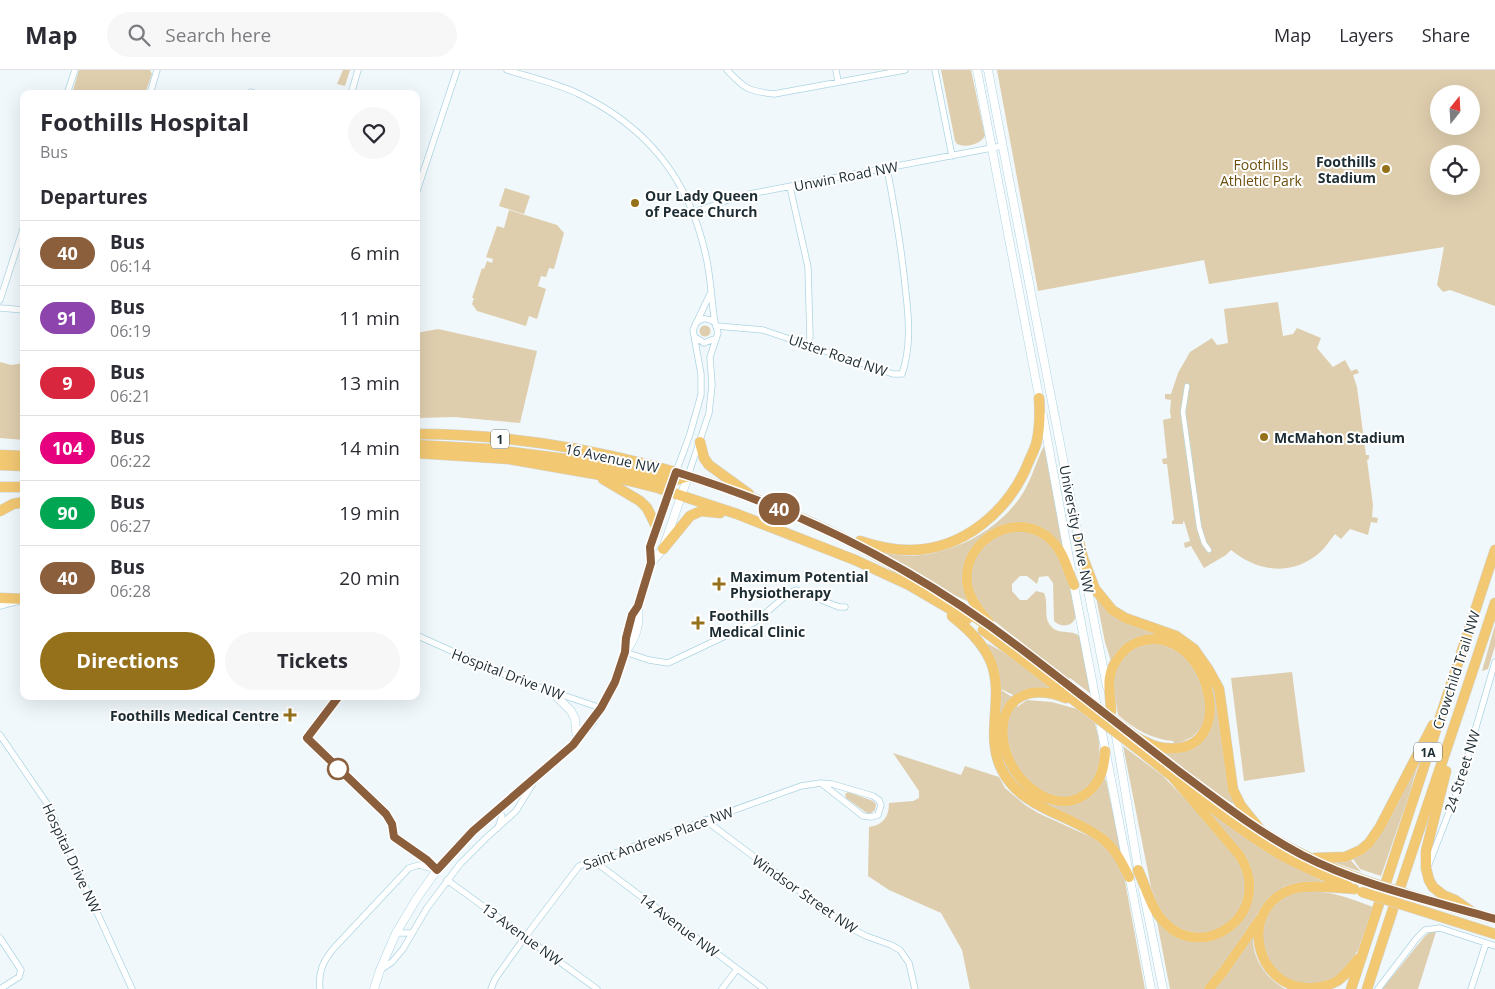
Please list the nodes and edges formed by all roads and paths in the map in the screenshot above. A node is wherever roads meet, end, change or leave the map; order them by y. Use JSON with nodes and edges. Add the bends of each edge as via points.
{"nodes":[{"id":1,"x":74,"y":70,"type":"edge"},
{"id":2,"x":157,"y":70,"type":"edge"},
{"id":3,"x":358,"y":70,"type":"edge"},
{"id":4,"x":457,"y":70,"type":"edge"},
{"id":5,"x":507,"y":70,"type":"edge"},
{"id":6,"x":727,"y":70,"type":"edge"},
{"id":7,"x":836,"y":70,"type":"edge"},
{"id":8,"x":905,"y":70,"type":"edge"},
{"id":9,"x":935,"y":70,"type":"edge"},
{"id":10,"x":977,"y":70,"type":"edge"},
{"id":11,"x":988,"y":70,"type":"edge"},
{"id":12,"x":838,"y":82,"type":"junction"},
{"id":13,"x":68,"y":90,"type":"edge"},
{"id":14,"x":151,"y":90,"type":"edge"},
{"id":15,"x":352,"y":90,"type":"edge"},
{"id":16,"x":1002,"y":146,"type":"junction"},
{"id":17,"x":991,"y":148,"type":"junction"},
{"id":18,"x":952,"y":156,"type":"junction"},
{"id":19,"x":887,"y":168,"type":"junction"},
{"id":20,"x":420,"y":182,"type":"edge"},
{"id":21,"x":790,"y":187,"type":"junction"},
{"id":22,"x":692,"y":213,"type":"junction"},
{"id":23,"x":20,"y":238,"type":"edge"},
{"id":24,"x":710,"y":294,"type":"junction"},
{"id":25,"x":0,"y":300,"type":"edge"},
{"id":26,"x":0,"y":308,"type":"edge"},
{"id":27,"x":20,"y":310,"type":"edge"},
{"id":28,"x":696,"y":323,"type":"junction"},
{"id":29,"x":716,"y":325,"type":"junction"},
{"id":30,"x":695,"y":337,"type":"junction"},
{"id":31,"x":714,"y":339,"type":"junction"},
{"id":32,"x":808,"y":345,"type":"junction"},
{"id":33,"x":1187,"y":386,"type":"dead end"},
{"id":34,"x":1039,"y":398,"type":"junction"},
{"id":35,"x":420,"y":434,"type":"edge"},
{"id":36,"x":700,"y":442,"type":"junction"},
{"id":37,"x":420,"y":445,"type":"edge"},
{"id":38,"x":420,"y":453,"type":"edge"},
{"id":39,"x":0,"y":455,"type":"edge"},
{"id":40,"x":20,"y":456,"type":"edge"},
{"id":41,"x":0,"y":465,"type":"edge"},
{"id":42,"x":20,"y":466,"type":"edge"},
{"id":43,"x":581,"y":472,"type":"junction"},
{"id":44,"x":688,"y":476,"type":"junction"},
{"id":45,"x":672,"y":482,"type":"junction"},
{"id":46,"x":0,"y":487,"type":"edge"},
{"id":47,"x":20,"y":487,"type":"edge"},
{"id":48,"x":681,"y":495,"type":"junction"},
{"id":49,"x":758,"y":501,"type":"junction"},
{"id":50,"x":20,"y":503,"type":"edge"},
{"id":51,"x":0,"y":511,"type":"edge"},
{"id":52,"x":737,"y":514,"type":"junction"},
{"id":53,"x":657,"y":528,"type":"junction"},
{"id":54,"x":844,"y":538,"type":"junction"},
{"id":55,"x":1078,"y":538,"type":"junction"},
{"id":56,"x":663,"y":549,"type":"junction"},
{"id":57,"x":1209,"y":550,"type":"dead end"},
{"id":58,"x":1495,"y":550,"type":"edge"},
{"id":59,"x":651,"y":563,"type":"junction"},
{"id":60,"x":1074,"y":585,"type":"junction"},
{"id":61,"x":0,"y":598,"type":"edge"},
{"id":62,"x":20,"y":599,"type":"edge"},
{"id":63,"x":935,"y":600,"type":"junction"},
{"id":64,"x":20,"y":601,"type":"edge"},
{"id":65,"x":1495,"y":603,"type":"edge"},
{"id":66,"x":0,"y":606,"type":"edge"},
{"id":67,"x":845,"y":607,"type":"dead end"},
{"id":68,"x":998,"y":632,"type":"junction"},
{"id":69,"x":420,"y":637,"type":"edge"},
{"id":70,"x":625,"y":652,"type":"junction"},
{"id":71,"x":1495,"y":662,"type":"edge"},
{"id":72,"x":553,"y":693,"type":"junction"},
{"id":73,"x":1464,"y":696,"type":"junction"},
{"id":74,"x":1075,"y":701,"type":"junction"},
{"id":75,"x":601,"y":708,"type":"junction"},
{"id":76,"x":1112,"y":711,"type":"junction"},
{"id":77,"x":1440,"y":717,"type":"junction"},
{"id":78,"x":0,"y":735,"type":"edge"},
{"id":79,"x":1136,"y":738,"type":"junction"},
{"id":80,"x":577,"y":740,"type":"junction"},
{"id":81,"x":1105,"y":751,"type":"junction"},
{"id":82,"x":1172,"y":776,"type":"junction"},
{"id":83,"x":536,"y":778,"type":"junction"},
{"id":84,"x":821,"y":783,"type":"junction"},
{"id":85,"x":498,"y":809,"type":"junction"},
{"id":86,"x":705,"y":820,"type":"junction"},
{"id":87,"x":498,"y":828,"type":"junction"},
{"id":88,"x":1262,"y":832,"type":"junction"},
{"id":89,"x":1304,"y":856,"type":"junction"},
{"id":90,"x":594,"y":861,"type":"junction"},
{"id":91,"x":437,"y":870,"type":"junction"},
{"id":92,"x":1138,"y":870,"type":"junction"},
{"id":93,"x":1129,"y":878,"type":"junction"},
{"id":94,"x":447,"y":880,"type":"junction"},
{"id":95,"x":1429,"y":880,"type":"junction"},
{"id":96,"x":1358,"y":890,"type":"junction"},
{"id":97,"x":1472,"y":912,"type":"junction"},
{"id":98,"x":1262,"y":915,"type":"junction"},
{"id":99,"x":1495,"y":918,"type":"edge"},
{"id":100,"x":396,"y":933,"type":"junction"},
{"id":101,"x":412,"y":933,"type":"junction"},
{"id":102,"x":1495,"y":934,"type":"edge"},
{"id":103,"x":525,"y":937,"type":"junction"},
{"id":104,"x":0,"y":938,"type":"edge"},
{"id":105,"x":1486,"y":943,"type":"junction"},
{"id":106,"x":1495,"y":946,"type":"edge"},
{"id":107,"x":1362,"y":954,"type":"junction"},
{"id":108,"x":380,"y":970,"type":"junction"},
{"id":109,"x":737,"y":970,"type":"junction"},
{"id":110,"x":0,"y":989,"type":"edge"},
{"id":111,"x":132,"y":989,"type":"edge"},
{"id":112,"x":320,"y":989,"type":"edge"},
{"id":113,"x":374,"y":989,"type":"edge"},
{"id":114,"x":490,"y":989,"type":"edge"},
{"id":115,"x":597,"y":989,"type":"edge"},
{"id":116,"x":722,"y":989,"type":"edge"},
{"id":117,"x":764,"y":989,"type":"edge"},
{"id":118,"x":915,"y":989,"type":"edge"},
{"id":119,"x":1151,"y":989,"type":"edge"},
{"id":120,"x":1163,"y":989,"type":"edge"},
{"id":121,"x":1209,"y":989,"type":"edge"},
{"id":122,"x":1351,"y":989,"type":"edge"},
{"id":123,"x":1366,"y":989,"type":"edge"},
{"id":124,"x":1378,"y":989,"type":"edge"},
{"id":125,"x":1470,"y":989,"type":"edge"}],
"edges":[{"from":1,"to":13,"type":"street"},
{"from":2,"to":14,"type":"street"},
{"from":3,"to":15,"type":"street"},
{"from":4,"to":20,"type":"street"},
{"from":5,"to":22,"type":"street","via":[[578,93],[624,120],[663,158],[683,189]]},
{"from":6,"to":12,"type":"street","via":[[753,92],[774,94]]},
{"from":7,"to":12,"type":"street"},
{"from":8,"to":12,"type":"street"},
{"from":9,"to":18,"type":"street"},
{"from":10,"to":17,"type":"street","name":"University Drive NW"},
{"from":11,"to":16,"type":"street","name":"University Drive NW"},
{"from":16,"to":17,"type":"street","name":"Unwin Road NW"},
{"from":16,"to":55,"type":"street","name":"University Drive NW"},
{"from":17,"to":18,"type":"street","name":"Unwin Road NW"},
{"from":17,"to":34,"type":"street","name":"University Drive NW"},
{"from":18,"to":19,"type":"street","name":"Unwin Road NW"},
{"from":19,"to":21,"type":"street","name":"Unwin Road NW"},
{"from":19,"to":32,"type":"street","name":"Ulster Road NW","via":[[908,310],[908,345],[902,374],[893,374]]},
{"from":21,"to":22,"type":"street","name":"Unwin Road NW","via":[[739,196]]},
{"from":21,"to":32,"type":"street","via":[[808,267]]},
{"from":22,"to":24,"type":"street","via":[[705,251]]},
{"from":23,"to":25,"type":"street"},
{"from":24,"to":28,"type":"street"},
{"from":24,"to":29,"type":"street"},
{"from":26,"to":27,"type":"street"},
{"from":28,"to":29,"type":"street","via":[[706,318]]},
{"from":28,"to":30,"type":"street"},
{"from":29,"to":31,"type":"street","via":[[718,333]]},
{"from":29,"to":32,"type":"street","name":"Ulster Road NW","via":[[763,330]]},
{"from":30,"to":31,"type":"street","via":[[704,343]]},
{"from":30,"to":45,"type":"street","via":[[701,395]]},
{"from":31,"to":36,"type":"street","via":[[710,357],[712,387],[709,413]]},
{"from":33,"to":57,"type":"street","via":[[1183,412],[1198,526]]},
{"from":34,"to":54,"type":"highway","via":[[1037,442],[1028,465],[1009,498],[982,525],[963,537],[918,550],[888,549]]},
{"from":34,"to":60,"type":"street","name":"University Drive NW"},
{"from":35,"to":45,"type":"highway","name":"16 Avenue NW","number":"1","via":[[550,445]]},
{"from":36,"to":44,"type":"street"},
{"from":36,"to":49,"type":"highway","via":[[708,465]]},
{"from":37,"to":45,"type":"highway","via":[[489,448],[574,460]]},
{"from":38,"to":43,"type":"highway","name":"16 Avenue NW","number":"1","via":[[509,459]]},
{"from":39,"to":40,"type":"highway"},
{"from":41,"to":42,"type":"highway"},
{"from":43,"to":45,"type":"highway","name":"16 Avenue NW","number":"1"},
{"from":43,"to":53,"type":"highway","via":[[604,479],[640,501]]},
{"from":44,"to":45,"type":"highway","name":"16 Avenue NW","number":"1"},
{"from":44,"to":48,"type":"street"},
{"from":44,"to":49,"type":"highway","name":"16 Avenue NW","number":"1"},
{"from":45,"to":48,"type":"highway","name":"16 Avenue NW","number":"1"},
{"from":45,"to":53,"type":"street"},
{"from":46,"to":47,"type":"highway"},
{"from":48,"to":52,"type":"highway","name":"16 Avenue NW","number":"1"},
{"from":48,"to":56,"type":"street"},
{"from":49,"to":54,"type":"highway","name":"16 Avenue NW","number":"1"},
{"from":50,"to":51,"type":"highway"},
{"from":52,"to":56,"type":"highway","via":[[694,513]]},
{"from":52,"to":63,"type":"highway","name":"16 Avenue NW","number":"1","via":[[854,560]]},
{"from":53,"to":59,"type":"street","via":[[650,547]]},
{"from":54,"to":68,"type":"highway","name":"16 Avenue NW","number":"1","via":[[920,581]]},
{"from":55,"to":76,"type":"street","name":"University Drive NW"},
{"from":55,"to":88,"type":"highway","via":[[1095,589],[1112,610],[1125,618],[1176,636],[1194,649],[1208,669],[1219,689],[1233,790],[1241,806]]},
{"from":56,"to":59,"type":"street"},
{"from":58,"to":77,"type":"highway","name":"Crowchild Trail NW","number":"1A"},
{"from":59,"to":70,"type":"street","via":[[638,606],[640,621],[634,641]]},
{"from":60,"to":68,"type":"highway","via":[[1059,549],[1043,534],[1025,527],[992,533],[972,557],[967,582],[978,608]]},
{"from":60,"to":81,"type":"street","name":"University Drive NW"},
{"from":61,"to":62,"type":"highway"},
{"from":63,"to":74,"type":"highway","name":"16 Avenue NW","number":"1","via":[[993,637]]},
{"from":63,"to":93,"type":"highway","via":[[974,636],[992,663],[996,689],[996,754],[1010,784],[1034,803],[1087,828],[1106,842]]},
{"from":64,"to":66,"type":"street"},
{"from":65,"to":73,"type":"highway","name":"Crowchild Trail NW","number":"1A"},
{"from":67,"to":70,"type":"street","via":[[796,590],[755,622],[668,663]]},
{"from":68,"to":79,"type":"highway","name":"16 Avenue NW","number":"1","bridge":true},
{"from":69,"to":72,"type":"street","name":"Hospital Drive NW"},
{"from":70,"to":75,"type":"street","via":[[615,682]]},
{"from":71,"to":95,"type":"street","name":"24 Street NW","via":[[1458,789],[1429,862]]},
{"from":72,"to":75,"type":"street","name":"Hospital Drive NW"},
{"from":72,"to":80,"type":"street","via":[[571,711]]},
{"from":73,"to":95,"type":"highway","via":[[1426,851]]},
{"from":73,"to":123,"type":"highway","name":"Crowchild Trail NW","number":"1A"},
{"from":74,"to":81,"type":"highway","via":[[1043,691],[1025,694],[1016,700],[1006,712],[1002,728],[1003,744],[1011,765],[1034,791],[1046,798],[1068,801],[1088,792],[1100,778]]},
{"from":74,"to":82,"type":"highway","name":"16 Avenue NW","number":"1","bridge":true},
{"from":75,"to":80,"type":"street"},
{"from":76,"to":79,"type":"highway","via":[[1110,677],[1114,665],[1131,644],[1158,639],[1177,647],[1191,659],[1204,680],[1210,700],[1210,716],[1201,735],[1184,747],[1165,748]]},
{"from":76,"to":92,"type":"street","name":"University Drive NW"},
{"from":77,"to":89,"type":"highway","via":[[1431,727],[1369,843],[1345,857],[1319,859]]},
{"from":77,"to":107,"type":"highway","name":"Crowchild Trail NW","number":"1A"},
{"from":78,"to":111,"type":"street","name":"Hospital Drive NW","via":[[48,805]]},
{"from":79,"to":88,"type":"highway","name":"16 Avenue NW","number":"1"},
{"from":80,"to":83,"type":"street"},
{"from":81,"to":93,"type":"street","name":"University Drive NW"},
{"from":82,"to":92,"type":"highway","via":[[1246,865],[1250,885],[1248,902],[1228,929],[1202,937],[1178,933],[1156,912]]},
{"from":82,"to":96,"type":"highway","name":"16 Avenue NW","number":"1","via":[[1273,850]]},
{"from":83,"to":85,"type":"street"},
{"from":83,"to":87,"type":"street","via":[[516,811]]},
{"from":84,"to":84,"type":"street","name":"Saint Andrews Place NW","via":[[863,816],[878,814],[881,805],[873,796]]},
{"from":84,"to":86,"type":"street","name":"Saint Andrews Place NW","via":[[801,786]]},
{"from":85,"to":87,"type":"street","via":[[502,816]]},
{"from":85,"to":91,"type":"street"},
{"from":86,"to":90,"type":"street","name":"Saint Andrews Place NW"},
{"from":86,"to":118,"type":"street","name":"Windsor Street NW","via":[[845,925],[900,950],[909,963]]},
{"from":87,"to":94,"type":"street"},
{"from":88,"to":89,"type":"highway","name":"16 Avenue NW","number":"1"},
{"from":89,"to":97,"type":"highway","name":"16 Avenue NW","number":"1","bridge":true,"via":[[1366,881]]},
{"from":90,"to":103,"type":"street","name":"Saint Andrews Place NW","via":[[579,866]]},
{"from":90,"to":109,"type":"street","name":"14 Avenue NW"},
{"from":91,"to":100,"type":"street"},
{"from":91,"to":112,"type":"street","via":[[419,865],[409,868],[324,960]]},
{"from":92,"to":120,"type":"street","name":"University Drive NW"},
{"from":93,"to":119,"type":"street","name":"University Drive NW"},
{"from":94,"to":101,"type":"street"},
{"from":94,"to":103,"type":"street","name":"13 Avenue NW"},
{"from":95,"to":97,"type":"highway","via":[[1443,895]]},
{"from":96,"to":98,"type":"highway","via":[[1293,889],[1274,900]]},
{"from":96,"to":102,"type":"highway","name":"16 Avenue NW","number":"1","bridge":true},
{"from":97,"to":99,"type":"highway","name":"16 Avenue NW","number":"1"},
{"from":98,"to":107,"type":"highway","via":[[1258,938],[1261,956],[1269,970],[1293,987],[1323,987],[1338,980]]},
{"from":98,"to":121,"type":"highway"},
{"from":100,"to":101,"type":"street"},
{"from":100,"to":108,"type":"street"},
{"from":101,"to":108,"type":"street","via":[[392,962]]},
{"from":103,"to":114,"type":"street","name":"Saint Andrews Place NW"},
{"from":103,"to":115,"type":"street","name":"13 Avenue NW"},
{"from":104,"to":110,"type":"street","via":[[21,970],[21,974]]},
{"from":105,"to":106,"type":"street"},
{"from":105,"to":124,"type":"street","via":[[1440,928],[1430,928],[1422,933]]},
{"from":105,"to":125,"type":"street"},
{"from":107,"to":122,"type":"highway","name":"Crowchild Trail NW"},
{"from":108,"to":113,"type":"street"},
{"from":109,"to":116,"type":"street"},
{"from":109,"to":117,"type":"street","name":"14 Avenue NW"}]}
